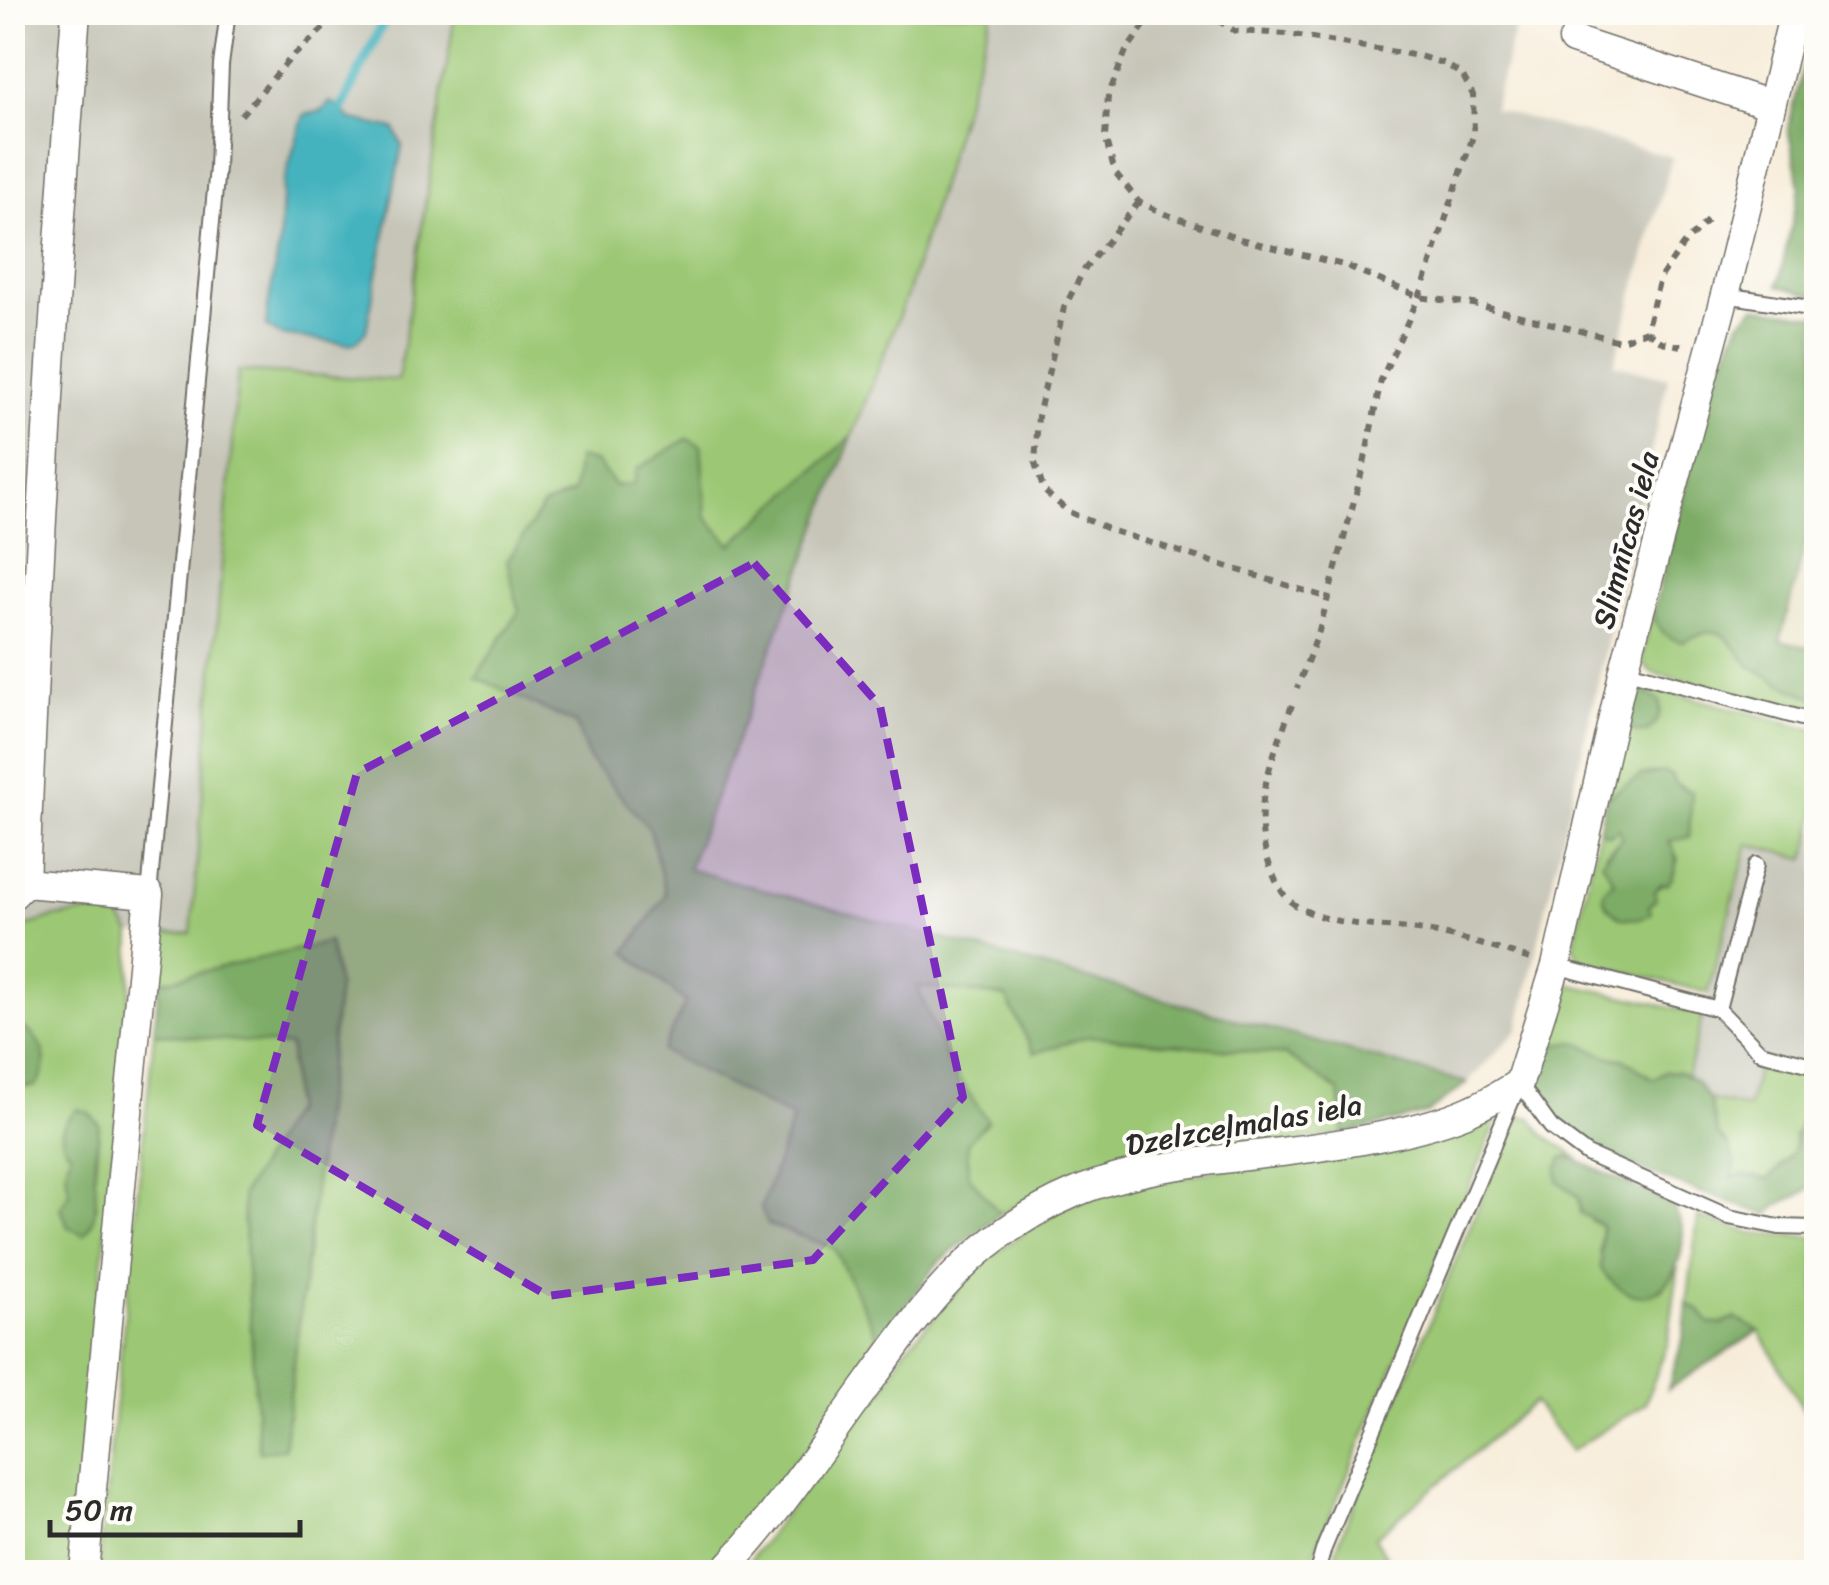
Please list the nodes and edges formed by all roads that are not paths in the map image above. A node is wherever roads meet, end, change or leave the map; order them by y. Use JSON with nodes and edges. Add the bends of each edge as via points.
{"nodes":[{"id":1,"x":76,"y":12,"type":"edge"},
{"id":2,"x":228,"y":12,"type":"edge"},
{"id":3,"x":1794,"y":12,"type":"edge"},
{"id":4,"x":1573,"y":40,"type":"dead end"},
{"id":5,"x":1770,"y":105,"type":"junction"},
{"id":6,"x":1725,"y":294,"type":"junction"},
{"id":7,"x":1816,"y":309,"type":"edge"},
{"id":8,"x":1624,"y":670,"type":"junction"},
{"id":9,"x":1816,"y":722,"type":"edge"},
{"id":10,"x":1756,"y":865,"type":"dead end"},
{"id":11,"x":19,"y":889,"type":"edge"},
{"id":12,"x":149,"y":894,"type":"junction"},
{"id":13,"x":1556,"y":966,"type":"junction"},
{"id":14,"x":1718,"y":1009,"type":"junction"},
{"id":15,"x":1816,"y":1066,"type":"edge"},
{"id":16,"x":1519,"y":1083,"type":"junction"},
{"id":17,"x":1816,"y":1228,"type":"edge"},
{"id":18,"x":84,"y":1572,"type":"edge"},
{"id":19,"x":723,"y":1572,"type":"edge"},
{"id":20,"x":1317,"y":1572,"type":"edge"}],
"edges":[{"from":1,"to":11,"type":"street"},
{"from":2,"to":12,"type":"lane"},
{"from":3,"to":5,"type":"street","name":"Slimnīcas iela"},
{"from":4,"to":5,"type":"street"},
{"from":5,"to":6,"type":"street","name":"Slimnīcas iela"},
{"from":6,"to":7,"type":"lane"},
{"from":6,"to":8,"type":"street","name":"Slimnīcas iela"},
{"from":8,"to":9,"type":"lane"},
{"from":8,"to":13,"type":"street","name":"Slimnīcas iela"},
{"from":10,"to":14,"type":"lane"},
{"from":11,"to":12,"type":"street"},
{"from":12,"to":18,"type":"street"},
{"from":13,"to":14,"type":"lane"},
{"from":13,"to":16,"type":"street","name":"Slimnīcas iela"},
{"from":14,"to":15,"type":"lane","via":[[1760,1052]]},
{"from":16,"to":17,"type":"lane","via":[[1551,1127],[1587,1154],[1729,1218]]},
{"from":16,"to":19,"type":"street","name":"Dzelzceļmalas iela","via":[[1432,1124],[1176,1165],[1076,1192],[1044,1208],[990,1242],[922,1307],[781,1505]]},
{"from":16,"to":20,"type":"lane"}]}
